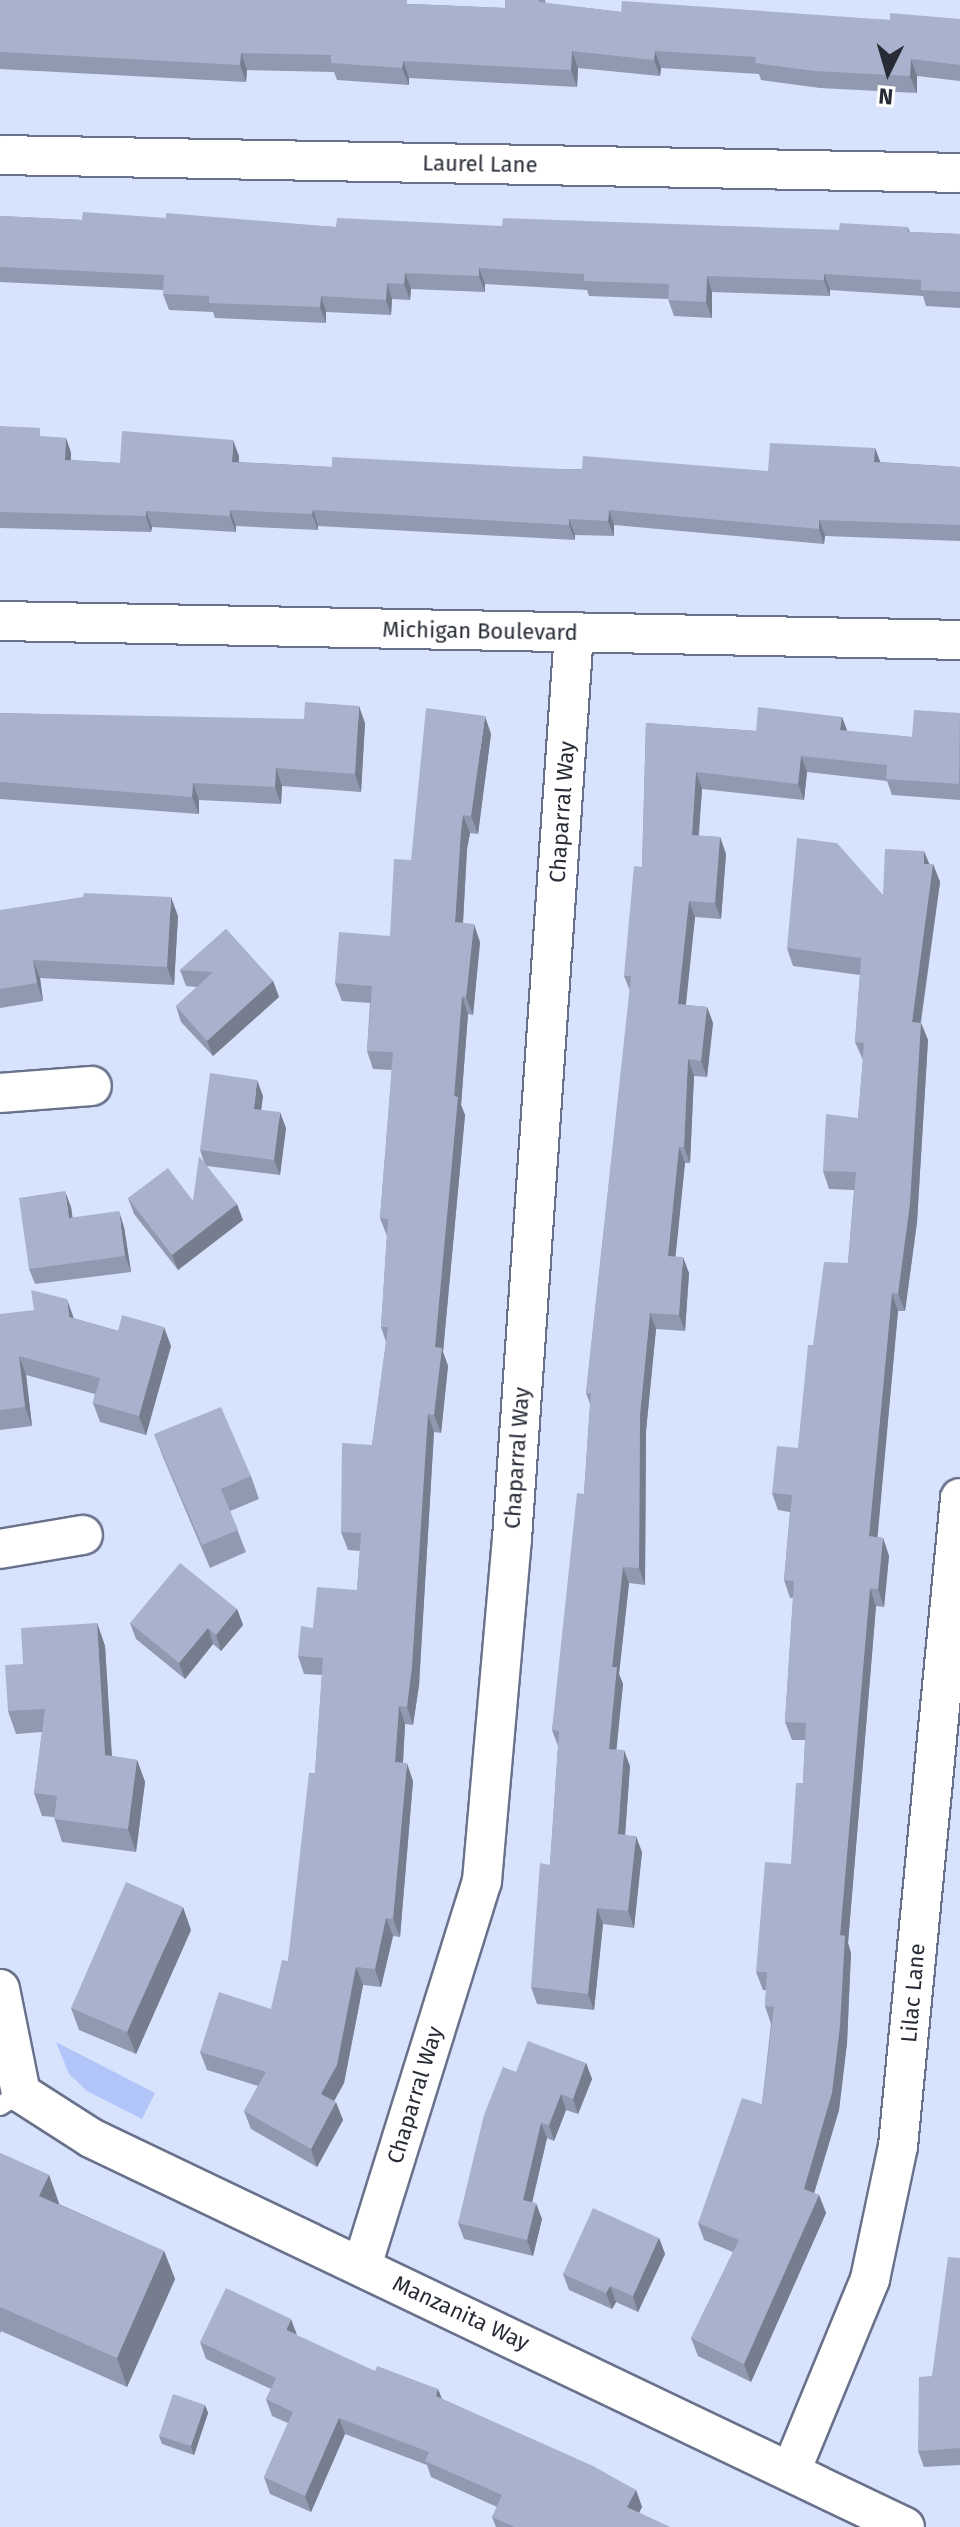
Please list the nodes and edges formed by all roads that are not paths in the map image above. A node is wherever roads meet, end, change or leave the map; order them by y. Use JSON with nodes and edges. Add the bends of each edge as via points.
{"nodes":[{"id":1,"x":0,"y":155,"type":"edge"},
{"id":2,"x":960,"y":173,"type":"edge"},
{"id":3,"x":0,"y":621,"type":"edge"},
{"id":4,"x":574,"y":633,"type":"junction"},
{"id":5,"x":960,"y":640,"type":"edge"},
{"id":6,"x":92,"y":1086,"type":"dead end"},
{"id":7,"x":0,"y":1093,"type":"edge"},
{"id":8,"x":960,"y":1498,"type":"edge"},
{"id":9,"x":83,"y":1535,"type":"dead end"},
{"id":10,"x":0,"y":1549,"type":"edge"},
{"id":11,"x":0,"y":1989,"type":"edge"},
{"id":12,"x":11,"y":2099,"type":"edge"},
{"id":13,"x":362,"y":2266,"type":"junction"},
{"id":14,"x":791,"y":2471,"type":"junction"},
{"id":15,"x":905,"y":2527,"type":"edge"}],
"edges":[{"from":1,"to":2,"type":"street","name":"Laurel Lane"},
{"from":3,"to":4,"type":"street","name":"Michigan Boulevard"},
{"from":4,"to":5,"type":"street","name":"Michigan Boulevard"},
{"from":4,"to":13,"type":"street","name":"Chaparral Way","via":[[513,1523],[482,1881]]},
{"from":6,"to":7,"type":"street"},
{"from":8,"to":14,"type":"street","name":"Lilac Lane","via":[[898,2146],[870,2279]]},
{"from":9,"to":10,"type":"street"},
{"from":11,"to":12,"type":"street"},
{"from":12,"to":13,"type":"street","name":"Manzanita Way"},
{"from":13,"to":14,"type":"street","name":"Manzanita Way"},
{"from":14,"to":15,"type":"street","name":"Manzanita Way"}]}
